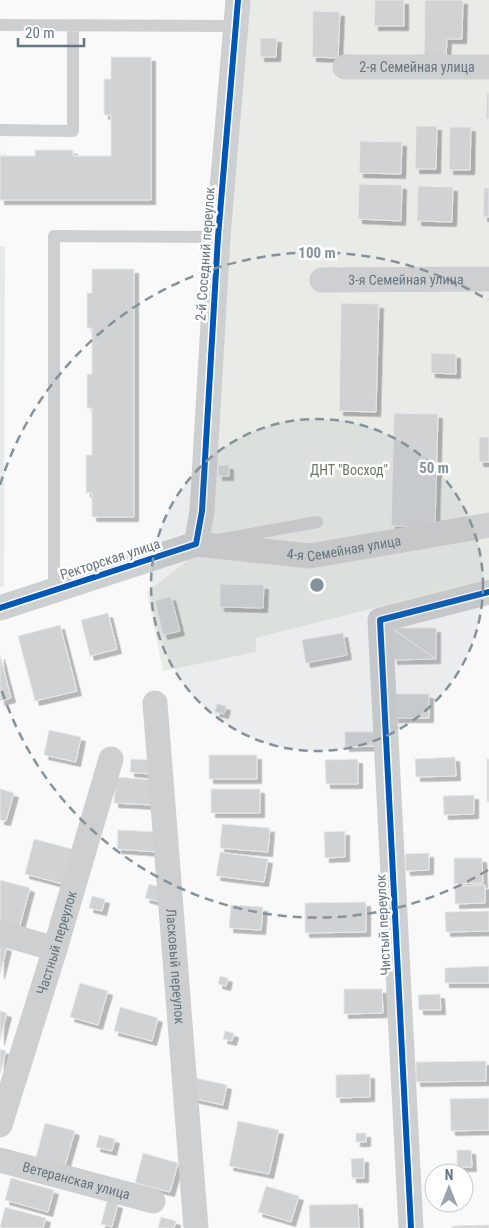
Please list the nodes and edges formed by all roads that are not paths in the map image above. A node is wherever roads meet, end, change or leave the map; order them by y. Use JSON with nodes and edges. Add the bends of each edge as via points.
{"nodes":[{"id":1,"x":238,"y":0,"type":"edge"},
{"id":2,"x":0,"y":25,"type":"edge"},
{"id":3,"x":72,"y":25,"type":"junction"},
{"id":4,"x":236,"y":26,"type":"junction"},
{"id":5,"x":345,"y":67,"type":"dead end"},
{"id":6,"x":489,"y":67,"type":"edge"},
{"id":7,"x":0,"y":130,"type":"edge"},
{"id":8,"x":218,"y":237,"type":"junction"},
{"id":9,"x":322,"y":280,"type":"dead end"},
{"id":10,"x":489,"y":280,"type":"edge"},
{"id":11,"x":317,"y":522,"type":"dead end"},
{"id":12,"x":489,"y":525,"type":"edge"},
{"id":13,"x":196,"y":544,"type":"junction"},
{"id":14,"x":54,"y":590,"type":"junction"},
{"id":15,"x":489,"y":592,"type":"edge"},
{"id":16,"x":0,"y":608,"type":"edge"},
{"id":17,"x":155,"y":703,"type":"dead end"},
{"id":18,"x":111,"y":759,"type":"dead end"},
{"id":19,"x":0,"y":933,"type":"edge"},
{"id":20,"x":55,"y":949,"type":"junction"},
{"id":21,"x":0,"y":1125,"type":"edge"},
{"id":22,"x":0,"y":1160,"type":"edge"},
{"id":23,"x":153,"y":1201,"type":"dead end"},
{"id":24,"x":196,"y":1228,"type":"edge"},
{"id":25,"x":411,"y":1228,"type":"edge"}],
"edges":[{"from":1,"to":4,"type":"street","name":"2-й Соседний переулок"},
{"from":2,"to":3,"type":"lane"},
{"from":3,"to":4,"type":"lane"},
{"from":3,"to":7,"type":"lane","via":[[72,131]]},
{"from":4,"to":8,"type":"street","name":"2-й Соседний переулок"},
{"from":5,"to":6,"type":"street","name":"2-я Семейная улица"},
{"from":8,"to":13,"type":"street","name":"2-й Соседний переулок","via":[[202,511]]},
{"from":8,"to":14,"type":"lane","via":[[54,236]]},
{"from":9,"to":10,"type":"street","name":"3-я Семейная улица"},
{"from":11,"to":13,"type":"lane"},
{"from":12,"to":13,"type":"street","name":"4-я Семейная улица","via":[[310,556]]},
{"from":13,"to":14,"type":"street","name":"Ректорская улица"},
{"from":14,"to":16,"type":"street","name":"Ректорская улица"},
{"from":15,"to":25,"type":"street","name":"Чистый переулок","via":[[380,620]]},
{"from":17,"to":24,"type":"street","name":"Ласковый переулок"},
{"from":18,"to":20,"type":"street","name":"Частный переулок"},
{"from":19,"to":20,"type":"street"},
{"from":20,"to":21,"type":"street","name":"Частный переулок"},
{"from":22,"to":23,"type":"street","name":"Ветеранская улица"}]}
